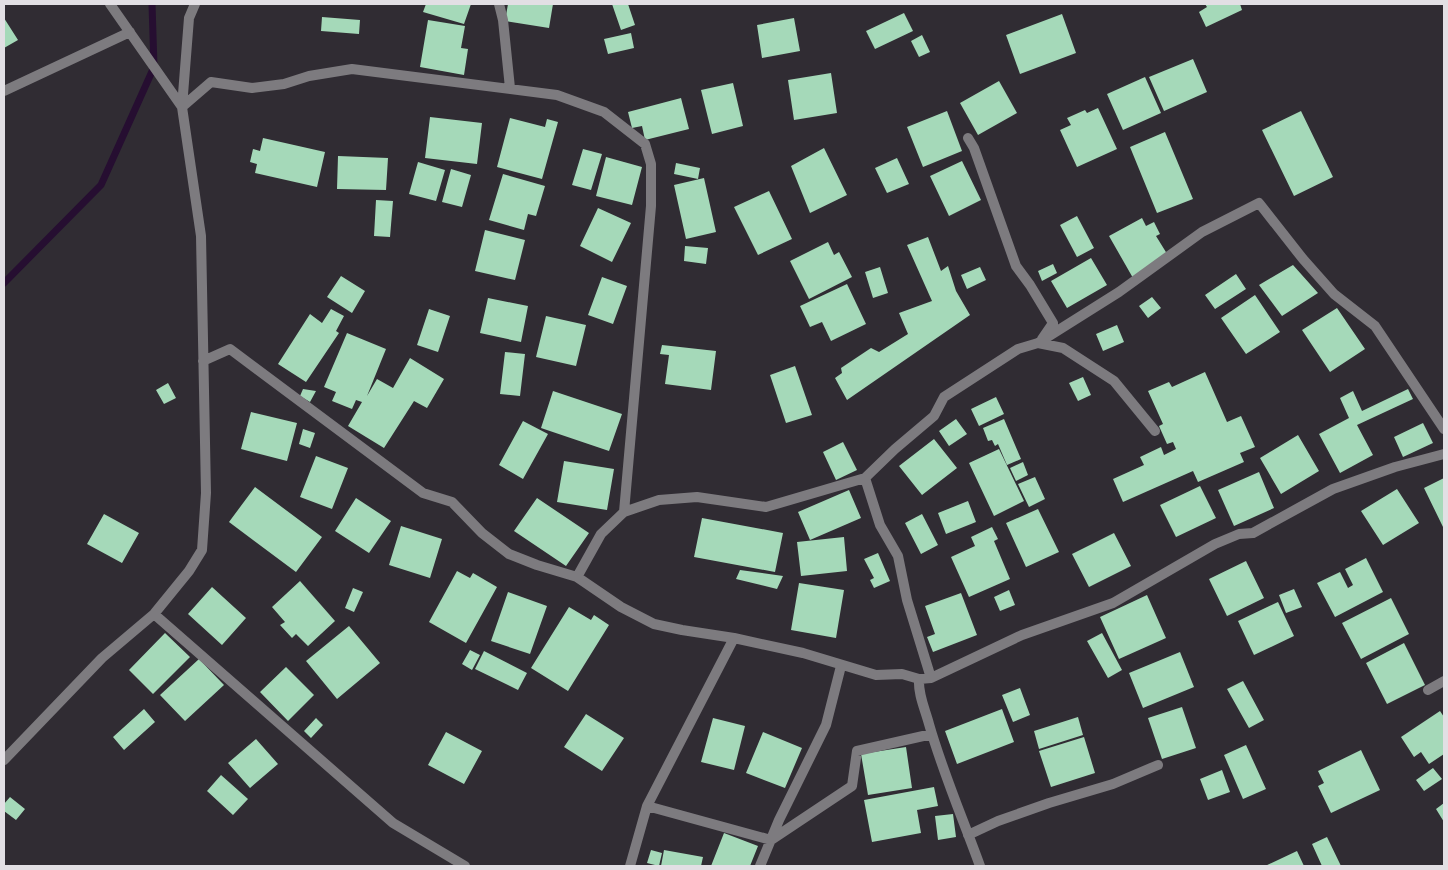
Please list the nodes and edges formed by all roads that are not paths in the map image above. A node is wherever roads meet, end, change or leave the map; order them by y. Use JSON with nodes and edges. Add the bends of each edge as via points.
{"nodes":[{"id":1,"x":110,"y":4,"type":"edge"},
{"id":2,"x":195,"y":4,"type":"edge"},
{"id":3,"x":499,"y":4,"type":"edge"},
{"id":4,"x":130,"y":32,"type":"junction"},
{"id":5,"x":510,"y":88,"type":"junction"},
{"id":6,"x":4,"y":91,"type":"edge"},
{"id":7,"x":182,"y":107,"type":"junction"},
{"id":8,"x":968,"y":138,"type":"dead end"},
{"id":9,"x":1038,"y":343,"type":"junction"},
{"id":10,"x":203,"y":361,"type":"junction"},
{"id":11,"x":1444,"y":428,"type":"edge"},
{"id":12,"x":1154,"y":431,"type":"dead end"},
{"id":13,"x":1444,"y":454,"type":"edge"},
{"id":14,"x":865,"y":478,"type":"junction"},
{"id":15,"x":624,"y":512,"type":"junction"},
{"id":16,"x":577,"y":577,"type":"junction"},
{"id":17,"x":154,"y":614,"type":"junction"},
{"id":18,"x":734,"y":638,"type":"junction"},
{"id":19,"x":841,"y":666,"type":"junction"},
{"id":20,"x":931,"y":678,"type":"junction"},
{"id":21,"x":919,"y":679,"type":"junction"},
{"id":22,"x":1444,"y":681,"type":"edge"},
{"id":23,"x":1428,"y":690,"type":"dead end"},
{"id":24,"x":932,"y":734,"type":"junction"},
{"id":25,"x":4,"y":760,"type":"edge"},
{"id":26,"x":1158,"y":765,"type":"dead end"},
{"id":27,"x":647,"y":806,"type":"junction"},
{"id":28,"x":968,"y":835,"type":"junction"},
{"id":29,"x":771,"y":840,"type":"junction"},
{"id":30,"x":465,"y":866,"type":"edge"},
{"id":31,"x":630,"y":866,"type":"edge"},
{"id":32,"x":760,"y":866,"type":"edge"},
{"id":33,"x":980,"y":866,"type":"edge"}],
"edges":[{"from":1,"to":4,"type":"street"},
{"from":2,"to":7,"type":"street","via":[[189,18]]},
{"from":3,"to":5,"type":"street"},
{"from":4,"to":6,"type":"street"},
{"from":4,"to":7,"type":"street"},
{"from":5,"to":7,"type":"street","via":[[352,69],[252,88],[211,82]]},
{"from":5,"to":15,"type":"street","via":[[557,95],[604,112],[645,144],[650,164],[651,206]]},
{"from":7,"to":10,"type":"street","via":[[201,236]]},
{"from":8,"to":9,"type":"street","via":[[1016,266],[1053,323]]},
{"from":9,"to":11,"type":"street","via":[[1119,292],[1202,232],[1258,203],[1334,294],[1375,326]]},
{"from":9,"to":12,"type":"street","via":[[1063,348],[1114,381]]},
{"from":9,"to":14,"type":"street","via":[[1018,349],[944,398],[934,416]]},
{"from":10,"to":16,"type":"street","via":[[230,349],[423,492],[452,502],[482,534],[509,554]]},
{"from":10,"to":17,"type":"street","via":[[206,493],[202,550]]},
{"from":13,"to":20,"type":"street","via":[[1333,489],[1253,533],[1239,534],[1215,544],[1113,603],[1022,635]]},
{"from":14,"to":15,"type":"street","via":[[766,507],[696,497],[659,500]]},
{"from":14,"to":20,"type":"street","via":[[880,525],[898,556],[907,600]]},
{"from":15,"to":16,"type":"street","via":[[602,534]]},
{"from":16,"to":18,"type":"street","via":[[621,607],[654,624]]},
{"from":17,"to":25,"type":"street","via":[[102,658]]},
{"from":17,"to":30,"type":"street","via":[[393,823]]},
{"from":18,"to":19,"type":"street","via":[[803,653]]},
{"from":18,"to":27,"type":"street"},
{"from":19,"to":21,"type":"street","via":[[876,675],[902,674]]},
{"from":19,"to":29,"type":"street","via":[[826,725]]},
{"from":20,"to":21,"type":"street"},
{"from":21,"to":24,"type":"street"},
{"from":22,"to":23,"type":"street"},
{"from":24,"to":28,"type":"street"},
{"from":24,"to":29,"type":"street","via":[[858,751],[852,786]]},
{"from":26,"to":28,"type":"street","via":[[1113,784],[998,820]]},
{"from":27,"to":29,"type":"street"},
{"from":27,"to":31,"type":"street"},
{"from":28,"to":33,"type":"street"},
{"from":29,"to":32,"type":"street"}]}
